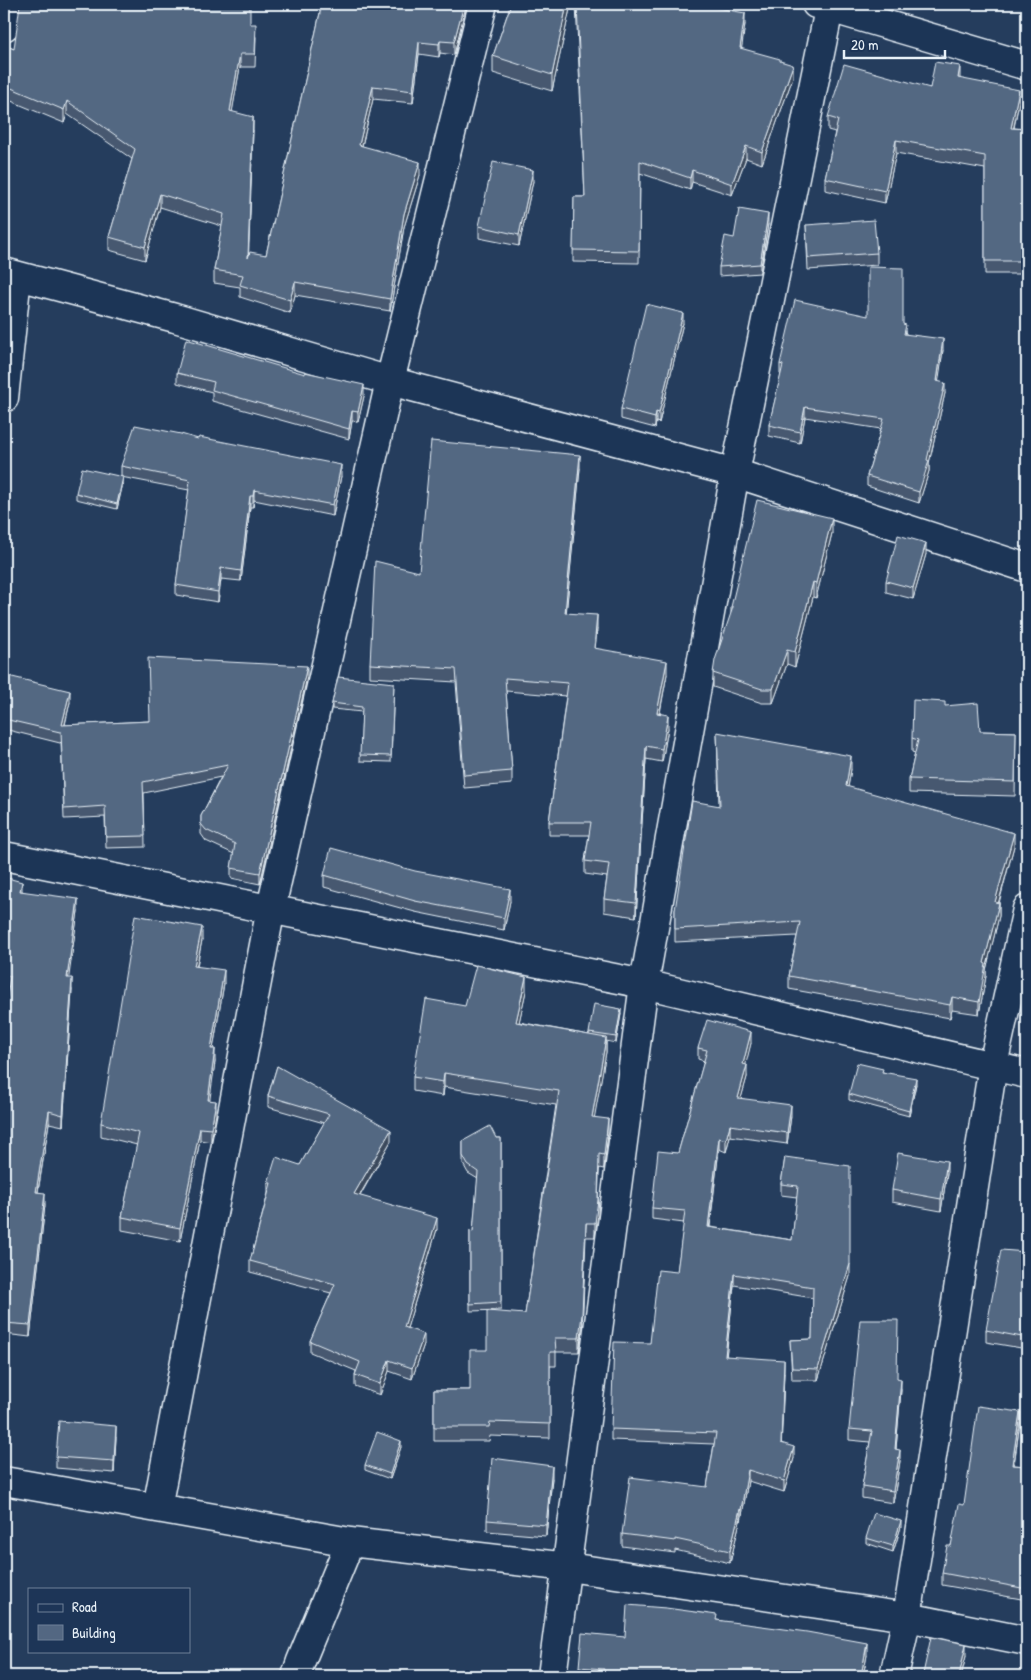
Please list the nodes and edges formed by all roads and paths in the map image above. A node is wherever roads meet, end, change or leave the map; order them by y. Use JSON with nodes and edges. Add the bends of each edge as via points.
{"nodes":[{"id":1,"x":6,"y":4,"type":"edge"},
{"id":2,"x":483,"y":4,"type":"edge"},
{"id":3,"x":825,"y":5,"type":"edge"},
{"id":4,"x":4,"y":27,"type":"edge"},
{"id":5,"x":1027,"y":66,"type":"edge"},
{"id":6,"x":10,"y":274,"type":"edge"},
{"id":7,"x":390,"y":380,"type":"junction"},
{"id":8,"x":4,"y":398,"type":"edge"},
{"id":9,"x":735,"y":473,"type":"junction"},
{"id":10,"x":1027,"y":568,"type":"edge"},
{"id":11,"x":4,"y":856,"type":"edge"},
{"id":12,"x":271,"y":908,"type":"junction"},
{"id":13,"x":1027,"y":909,"type":"edge"},
{"id":14,"x":644,"y":984,"type":"junction"},
{"id":15,"x":992,"y":1065,"type":"junction"},
{"id":16,"x":1027,"y":1074,"type":"edge"},
{"id":17,"x":4,"y":1481,"type":"edge"},
{"id":18,"x":157,"y":1508,"type":"junction"},
{"id":19,"x":350,"y":1542,"type":"junction"},
{"id":20,"x":568,"y":1568,"type":"junction"},
{"id":21,"x":907,"y":1616,"type":"junction"},
{"id":22,"x":1027,"y":1641,"type":"edge"},
{"id":23,"x":296,"y":1676,"type":"edge"},
{"id":24,"x":552,"y":1676,"type":"edge"},
{"id":25,"x":894,"y":1676,"type":"edge"}],
"edges":[{"from":1,"to":4,"type":"street"},
{"from":2,"to":7,"type":"street"},
{"from":3,"to":5,"type":"street"},
{"from":3,"to":9,"type":"street"},
{"from":6,"to":7,"type":"street"},
{"from":6,"to":8,"type":"street"},
{"from":7,"to":9,"type":"street"},
{"from":7,"to":12,"type":"street"},
{"from":9,"to":10,"type":"street"},
{"from":9,"to":14,"type":"street"},
{"from":11,"to":12,"type":"street"},
{"from":12,"to":14,"type":"street"},
{"from":12,"to":18,"type":"street"},
{"from":13,"to":15,"type":"street"},
{"from":14,"to":15,"type":"street"},
{"from":14,"to":20,"type":"street"},
{"from":15,"to":16,"type":"street"},
{"from":15,"to":21,"type":"street"},
{"from":17,"to":18,"type":"street"},
{"from":18,"to":19,"type":"street"},
{"from":19,"to":20,"type":"street"},
{"from":19,"to":23,"type":"street"},
{"from":20,"to":21,"type":"street"},
{"from":20,"to":24,"type":"street"},
{"from":21,"to":22,"type":"street"},
{"from":21,"to":25,"type":"street"}]}
